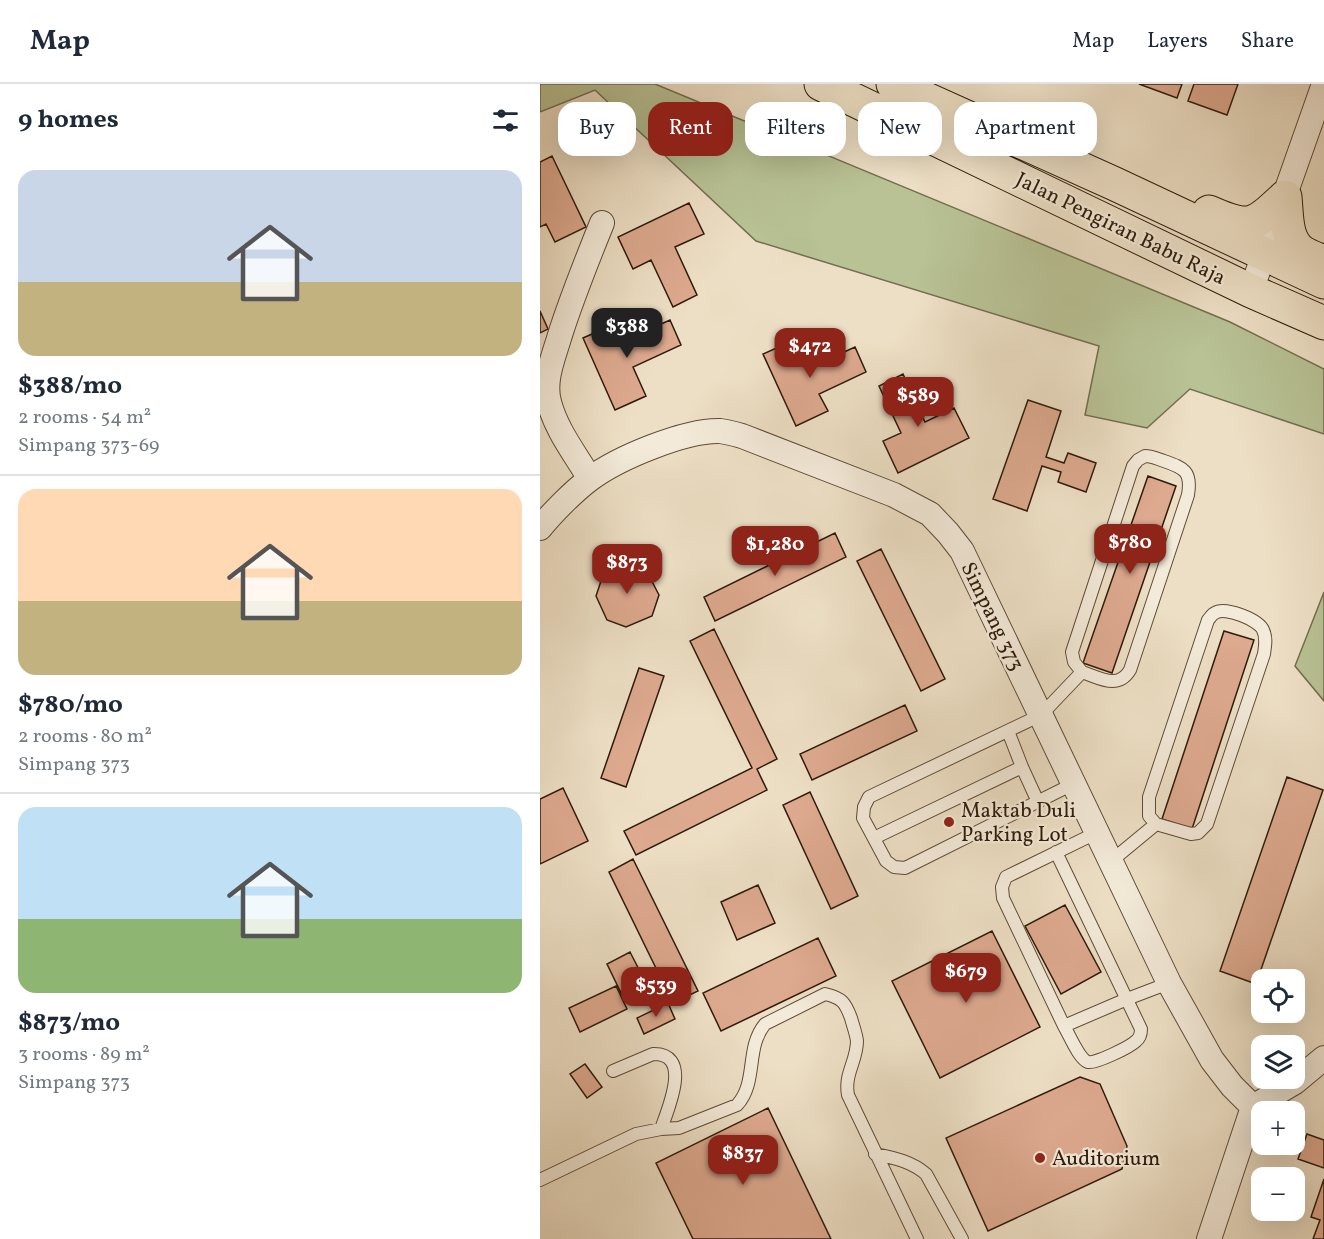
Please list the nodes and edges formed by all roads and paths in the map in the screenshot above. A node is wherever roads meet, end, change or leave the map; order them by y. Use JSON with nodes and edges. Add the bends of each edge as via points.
{"nodes":[{"id":1,"x":821,"y":84,"type":"edge"},
{"id":2,"x":893,"y":84,"type":"edge"},
{"id":3,"x":1324,"y":84,"type":"edge"},
{"id":4,"x":1077,"y":167,"type":"junction"},
{"id":5,"x":1285,"y":197,"type":"junction"},
{"id":6,"x":602,"y":223,"type":"dead end"},
{"id":7,"x":1265,"y":254,"type":"junction"},
{"id":8,"x":1324,"y":262,"type":"edge"},
{"id":9,"x":1324,"y":282,"type":"edge"},
{"id":10,"x":1251,"y":291,"type":"junction"},
{"id":11,"x":1324,"y":324,"type":"edge"},
{"id":12,"x":590,"y":479,"type":"junction"},
{"id":13,"x":540,"y":528,"type":"edge"},
{"id":14,"x":1082,"y":672,"type":"junction"},
{"id":15,"x":1041,"y":715,"type":"junction"},
{"id":16,"x":1008,"y":731,"type":"junction"},
{"id":17,"x":1022,"y":767,"type":"junction"},
{"id":18,"x":1073,"y":784,"type":"junction"},
{"id":19,"x":1038,"y":802,"type":"junction"},
{"id":20,"x":1156,"y":824,"type":"junction"},
{"id":21,"x":1096,"y":833,"type":"junction"},
{"id":22,"x":874,"y":838,"type":"junction"},
{"id":23,"x":1056,"y":852,"type":"junction"},
{"id":24,"x":1110,"y":862,"type":"junction"},
{"id":25,"x":1169,"y":983,"type":"junction"},
{"id":26,"x":1127,"y":999,"type":"junction"},
{"id":27,"x":1064,"y":1026,"type":"junction"},
{"id":28,"x":1324,"y":1058,"type":"edge"},
{"id":29,"x":613,"y":1071,"type":"dead end"},
{"id":30,"x":1263,"y":1101,"type":"edge"},
{"id":31,"x":1251,"y":1105,"type":"edge"},
{"id":32,"x":1251,"y":1113,"type":"edge"},
{"id":33,"x":661,"y":1129,"type":"junction"},
{"id":34,"x":875,"y":1154,"type":"junction"},
{"id":35,"x":540,"y":1180,"type":"edge"},
{"id":36,"x":917,"y":1239,"type":"edge"},
{"id":37,"x":962,"y":1239,"type":"edge"},
{"id":38,"x":1209,"y":1239,"type":"edge"}],
"edges":[{"from":1,"to":10,"type":"main road","name":"Jalan Pengiran Babu Raja"},
{"from":2,"to":4,"type":"main road","name":"Jalan Pengiran Babu Raja"},
{"from":3,"to":5,"type":"street"},
{"from":4,"to":5,"type":"main road","via":[[1135,180],[1238,224],[1262,218]]},
{"from":4,"to":7,"type":"main road","name":"Jalan Pengiran Babu Raja"},
{"from":5,"to":7,"type":"street"},
{"from":5,"to":8,"type":"main road","via":[[1293,243]]},
{"from":6,"to":12,"type":"street","via":[[573,295],[547,387],[552,414]]},
{"from":7,"to":9,"type":"main road","name":"Jalan Pengiran Babu Raja"},
{"from":7,"to":10,"type":"street"},
{"from":10,"to":11,"type":"main road","name":"Jalan Pengiran Babu Raja"},
{"from":12,"to":13,"type":"street","name":"Simpang 373"},
{"from":12,"to":15,"type":"street","name":"Simpang 373","via":[[622,460],[677,438],[721,431],[894,495],[930,514],[962,551]]},
{"from":14,"to":14,"type":"lane","via":[[1112,682],[1122,680],[1130,669],[1188,495],[1188,476],[1181,466],[1145,456],[1133,466],[1072,652]]},
{"from":14,"to":15,"type":"lane"},
{"from":15,"to":16,"type":"lane"},
{"from":15,"to":18,"type":"street","name":"Simpang 373"},
{"from":16,"to":17,"type":"lane"},
{"from":16,"to":22,"type":"lane","via":[[869,797],[863,818]]},
{"from":17,"to":19,"type":"lane"},
{"from":17,"to":22,"type":"lane"},
{"from":18,"to":19,"type":"lane"},
{"from":18,"to":21,"type":"street","name":"Simpang 373"},
{"from":19,"to":22,"type":"lane","via":[[905,868],[886,861]]},
{"from":20,"to":20,"type":"lane","via":[[1191,834],[1207,824],[1266,643],[1258,623],[1224,611],[1215,612],[1208,620],[1149,797],[1149,816]]},
{"from":20,"to":24,"type":"lane"},
{"from":21,"to":23,"type":"lane"},
{"from":21,"to":24,"type":"street","name":"Simpang 373"},
{"from":23,"to":26,"type":"lane"},
{"from":23,"to":27,"type":"lane","via":[[1006,877],[1002,887],[1003,898]]},
{"from":24,"to":25,"type":"street","name":"Simpang 373"},
{"from":25,"to":26,"type":"lane"},
{"from":25,"to":31,"type":"street","name":"Simpang 373","via":[[1212,1060]]},
{"from":26,"to":27,"type":"lane"},
{"from":26,"to":27,"type":"lane","via":[[1141,1029],[1139,1038],[1096,1062],[1082,1059]]},
{"from":28,"to":30,"type":"street"},
{"from":29,"to":33,"type":"lane","via":[[654,1053],[671,1059],[675,1076]]},
{"from":32,"to":38,"type":"street"},
{"from":33,"to":34,"type":"lane","via":[[679,1128],[737,1105],[747,1089],[759,1031],[765,1024],[825,994],[842,1000],[856,1032],[855,1054],[846,1085]]},
{"from":33,"to":35,"type":"lane","via":[[636,1134]]},
{"from":34,"to":36,"type":"lane"},
{"from":34,"to":37,"type":"lane","via":[[903,1160],[926,1174]]}]}
